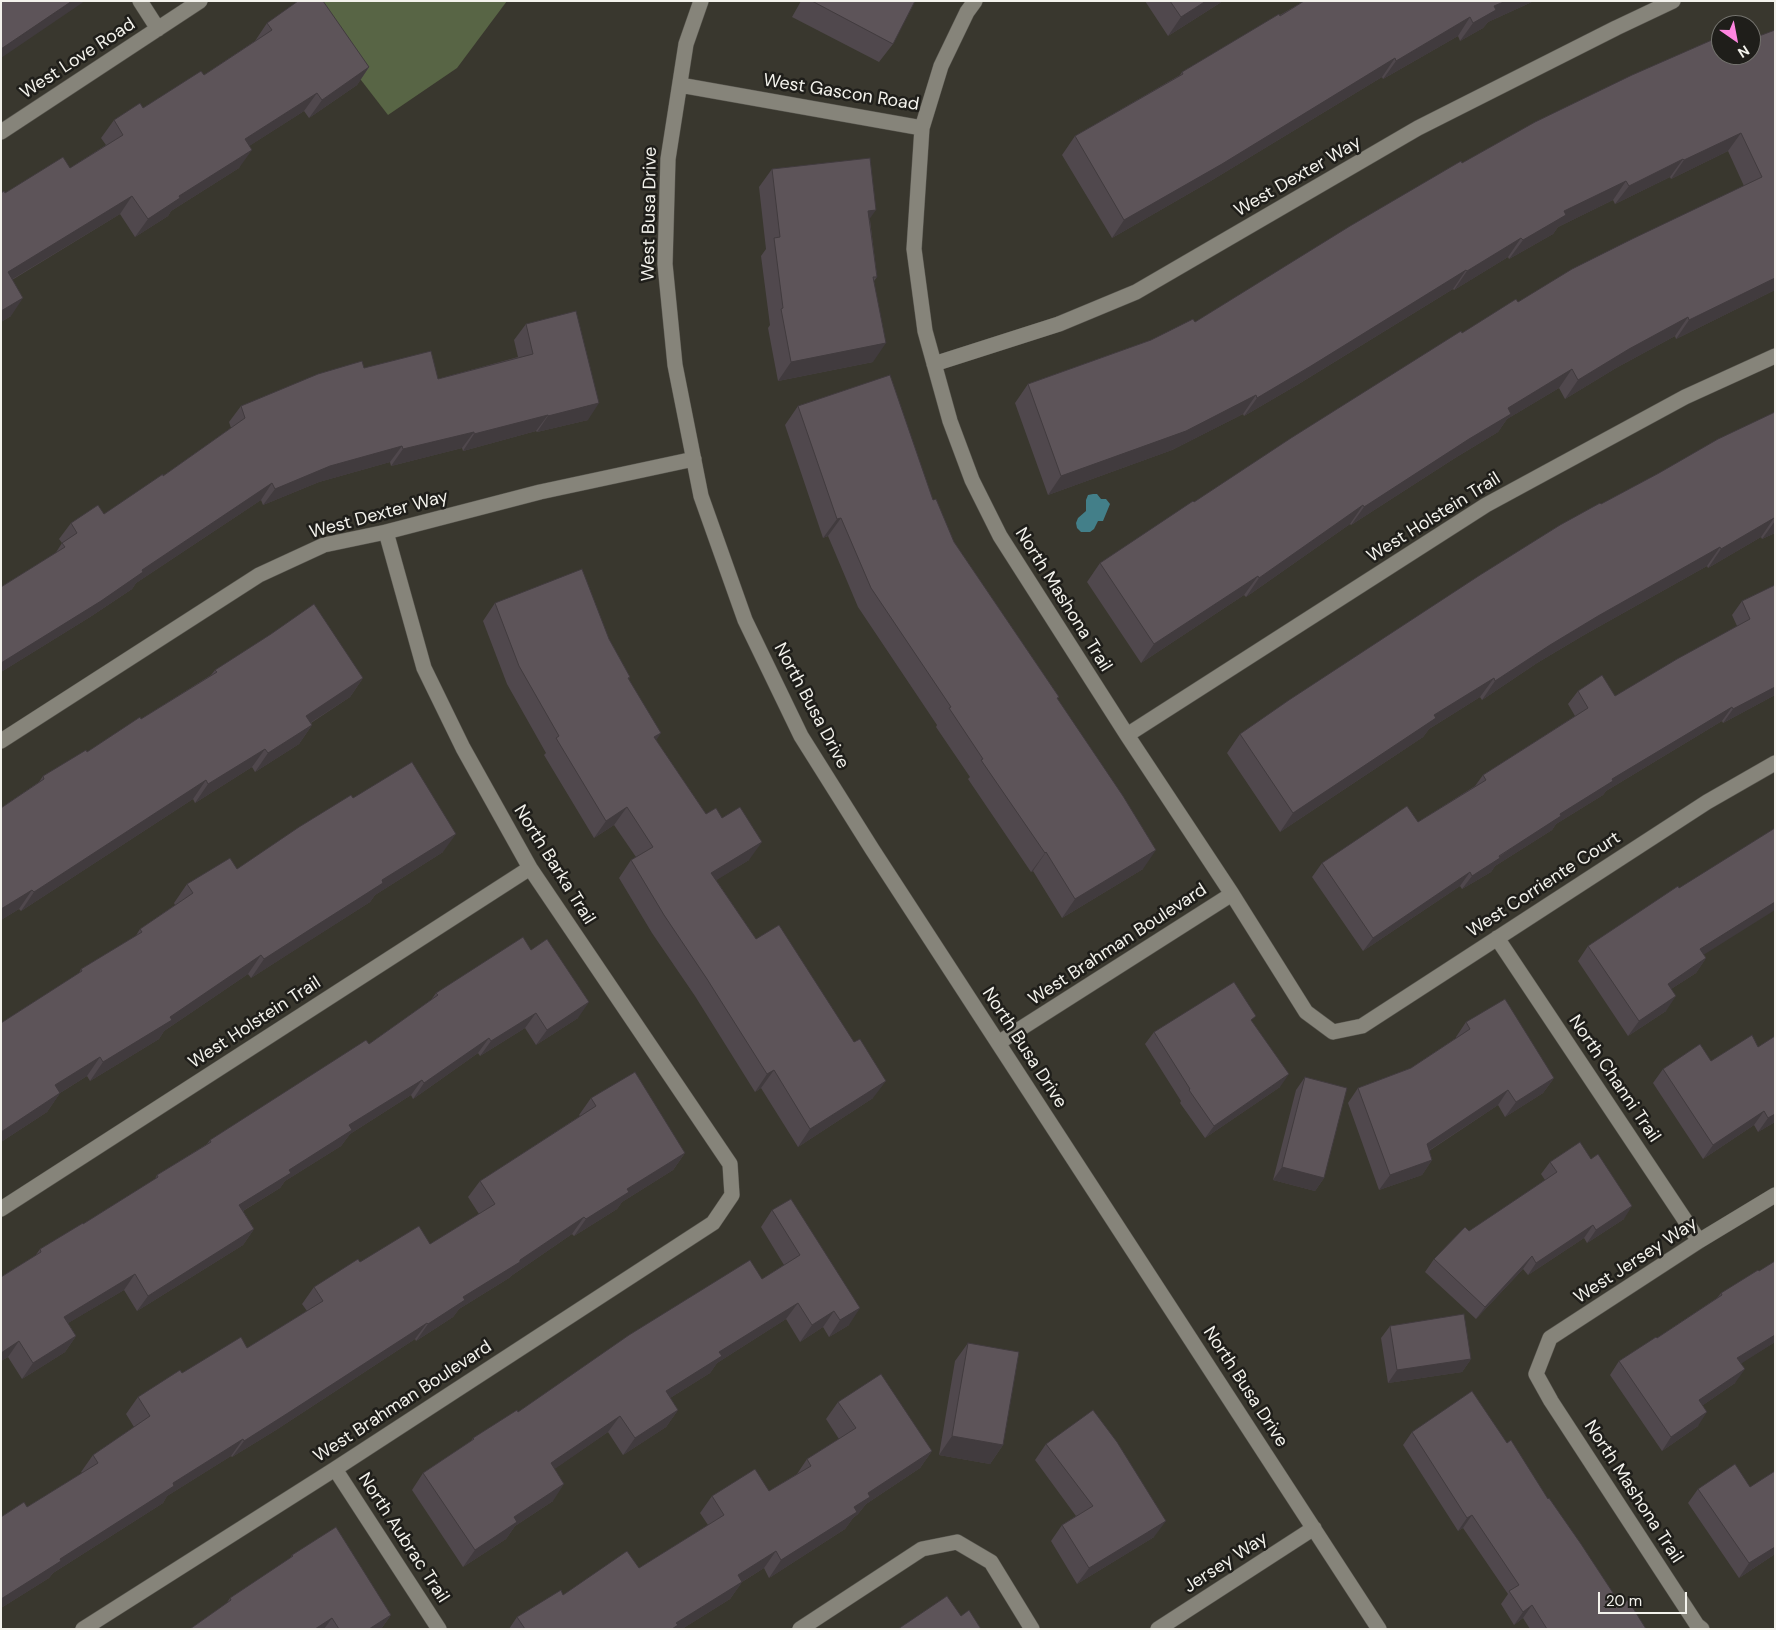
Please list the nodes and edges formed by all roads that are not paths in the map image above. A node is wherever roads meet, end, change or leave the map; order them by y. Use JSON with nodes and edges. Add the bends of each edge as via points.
{"nodes":[{"id":1,"x":140,"y":1,"type":"edge"},
{"id":2,"x":200,"y":1,"type":"edge"},
{"id":3,"x":701,"y":1,"type":"edge"},
{"id":4,"x":975,"y":1,"type":"edge"},
{"id":5,"x":1673,"y":1,"type":"edge"},
{"id":6,"x":158,"y":29,"type":"junction"},
{"id":7,"x":680,"y":85,"type":"junction"},
{"id":8,"x":922,"y":128,"type":"junction"},
{"id":9,"x":1,"y":132,"type":"edge"},
{"id":10,"x":1775,"y":356,"type":"edge"},
{"id":11,"x":934,"y":364,"type":"junction"},
{"id":12,"x":694,"y":459,"type":"junction"},
{"id":13,"x":386,"y":532,"type":"junction"},
{"id":14,"x":1127,"y":735,"type":"junction"},
{"id":15,"x":1,"y":741,"type":"edge"},
{"id":16,"x":1775,"y":763,"type":"edge"},
{"id":17,"x":530,"y":868,"type":"junction"},
{"id":18,"x":1232,"y":894,"type":"junction"},
{"id":19,"x":1497,"y":938,"type":"junction"},
{"id":20,"x":1333,"y":1032,"type":"joint"},
{"id":21,"x":998,"y":1043,"type":"junction"},
{"id":22,"x":732,"y":1195,"type":"joint"},
{"id":23,"x":1775,"y":1195,"type":"edge"},
{"id":24,"x":1,"y":1209,"type":"edge"},
{"id":25,"x":1699,"y":1241,"type":"junction"},
{"id":26,"x":1536,"y":1374,"type":"joint"},
{"id":27,"x":335,"y":1469,"type":"junction"},
{"id":28,"x":1314,"y":1528,"type":"junction"},
{"id":29,"x":83,"y":1629,"type":"edge"},
{"id":30,"x":439,"y":1629,"type":"edge"},
{"id":31,"x":800,"y":1629,"type":"edge"},
{"id":32,"x":1032,"y":1629,"type":"edge"},
{"id":33,"x":1158,"y":1629,"type":"edge"},
{"id":34,"x":1379,"y":1629,"type":"edge"},
{"id":35,"x":1702,"y":1629,"type":"edge"}],
"edges":[{"from":1,"to":6,"type":"street"},
{"from":2,"to":6,"type":"street","name":"West Love Road"},
{"from":3,"to":7,"type":"street","name":"West Busa Drive","via":[[686,44]]},
{"from":4,"to":8,"type":"street","name":"West Gascon Road","via":[[941,66]]},
{"from":5,"to":11,"type":"street","name":"West Dexter Way","via":[[1418,128],[1136,292],[1059,324]]},
{"from":6,"to":9,"type":"street","name":"West Love Road"},
{"from":7,"to":8,"type":"street","name":"West Gascon Road"},
{"from":7,"to":12,"type":"street","name":"West Busa Drive","via":[[668,159],[664,264],[675,365]]},
{"from":8,"to":11,"type":"street","name":"North Mashona Trail","via":[[914,249],[925,331]]},
{"from":10,"to":14,"type":"street","name":"West Holstein Trail","via":[[1685,397],[1486,505]]},
{"from":11,"to":14,"type":"street","name":"North Mashona Trail","via":[[950,421],[972,480],[1000,536]]},
{"from":12,"to":13,"type":"street","name":"West Dexter Way","via":[[540,492]]},
{"from":12,"to":21,"type":"street","name":"North Busa Drive","via":[[701,496],[745,620],[802,736]]},
{"from":13,"to":15,"type":"street","name":"West Dexter Way","via":[[324,545],[258,575]]},
{"from":13,"to":17,"type":"street","name":"North Barka Trail","via":[[424,668],[463,748]]},
{"from":14,"to":18,"type":"street","name":"North Mashona Trail"},
{"from":16,"to":19,"type":"street","name":"West Corriente Court","via":[[1708,802]]},
{"from":17,"to":22,"type":"street","name":"North Barka Trail","via":[[730,1164]]},
{"from":17,"to":24,"type":"street","name":"West Holstein Trail"},
{"from":18,"to":20,"type":"street","name":"North Mashona Trail","via":[[1306,1012]]},
{"from":18,"to":21,"type":"street","name":"West Brahman Boulevard"},
{"from":19,"to":20,"type":"street","name":"West Corriente Court","via":[[1362,1026]]},
{"from":19,"to":25,"type":"street","name":"North Channi Trail"},
{"from":21,"to":28,"type":"street","name":"North Busa Drive"},
{"from":22,"to":27,"type":"street","name":"West Brahman Boulevard","via":[[713,1223]]},
{"from":23,"to":25,"type":"street","name":"West Jersey Way"},
{"from":25,"to":26,"type":"street","name":"West Jersey Way","via":[[1550,1338]]},
{"from":26,"to":35,"type":"street","name":"North Mashona Trail"},
{"from":27,"to":29,"type":"street","name":"West Brahman Boulevard"},
{"from":27,"to":30,"type":"street","name":"North Aubrac Trail"},
{"from":28,"to":33,"type":"street","name":"Jersey Way"},
{"from":28,"to":34,"type":"street","name":"North Busa Drive"},
{"from":31,"to":32,"type":"street","via":[[922,1549],[957,1542],[991,1562]]}]}
